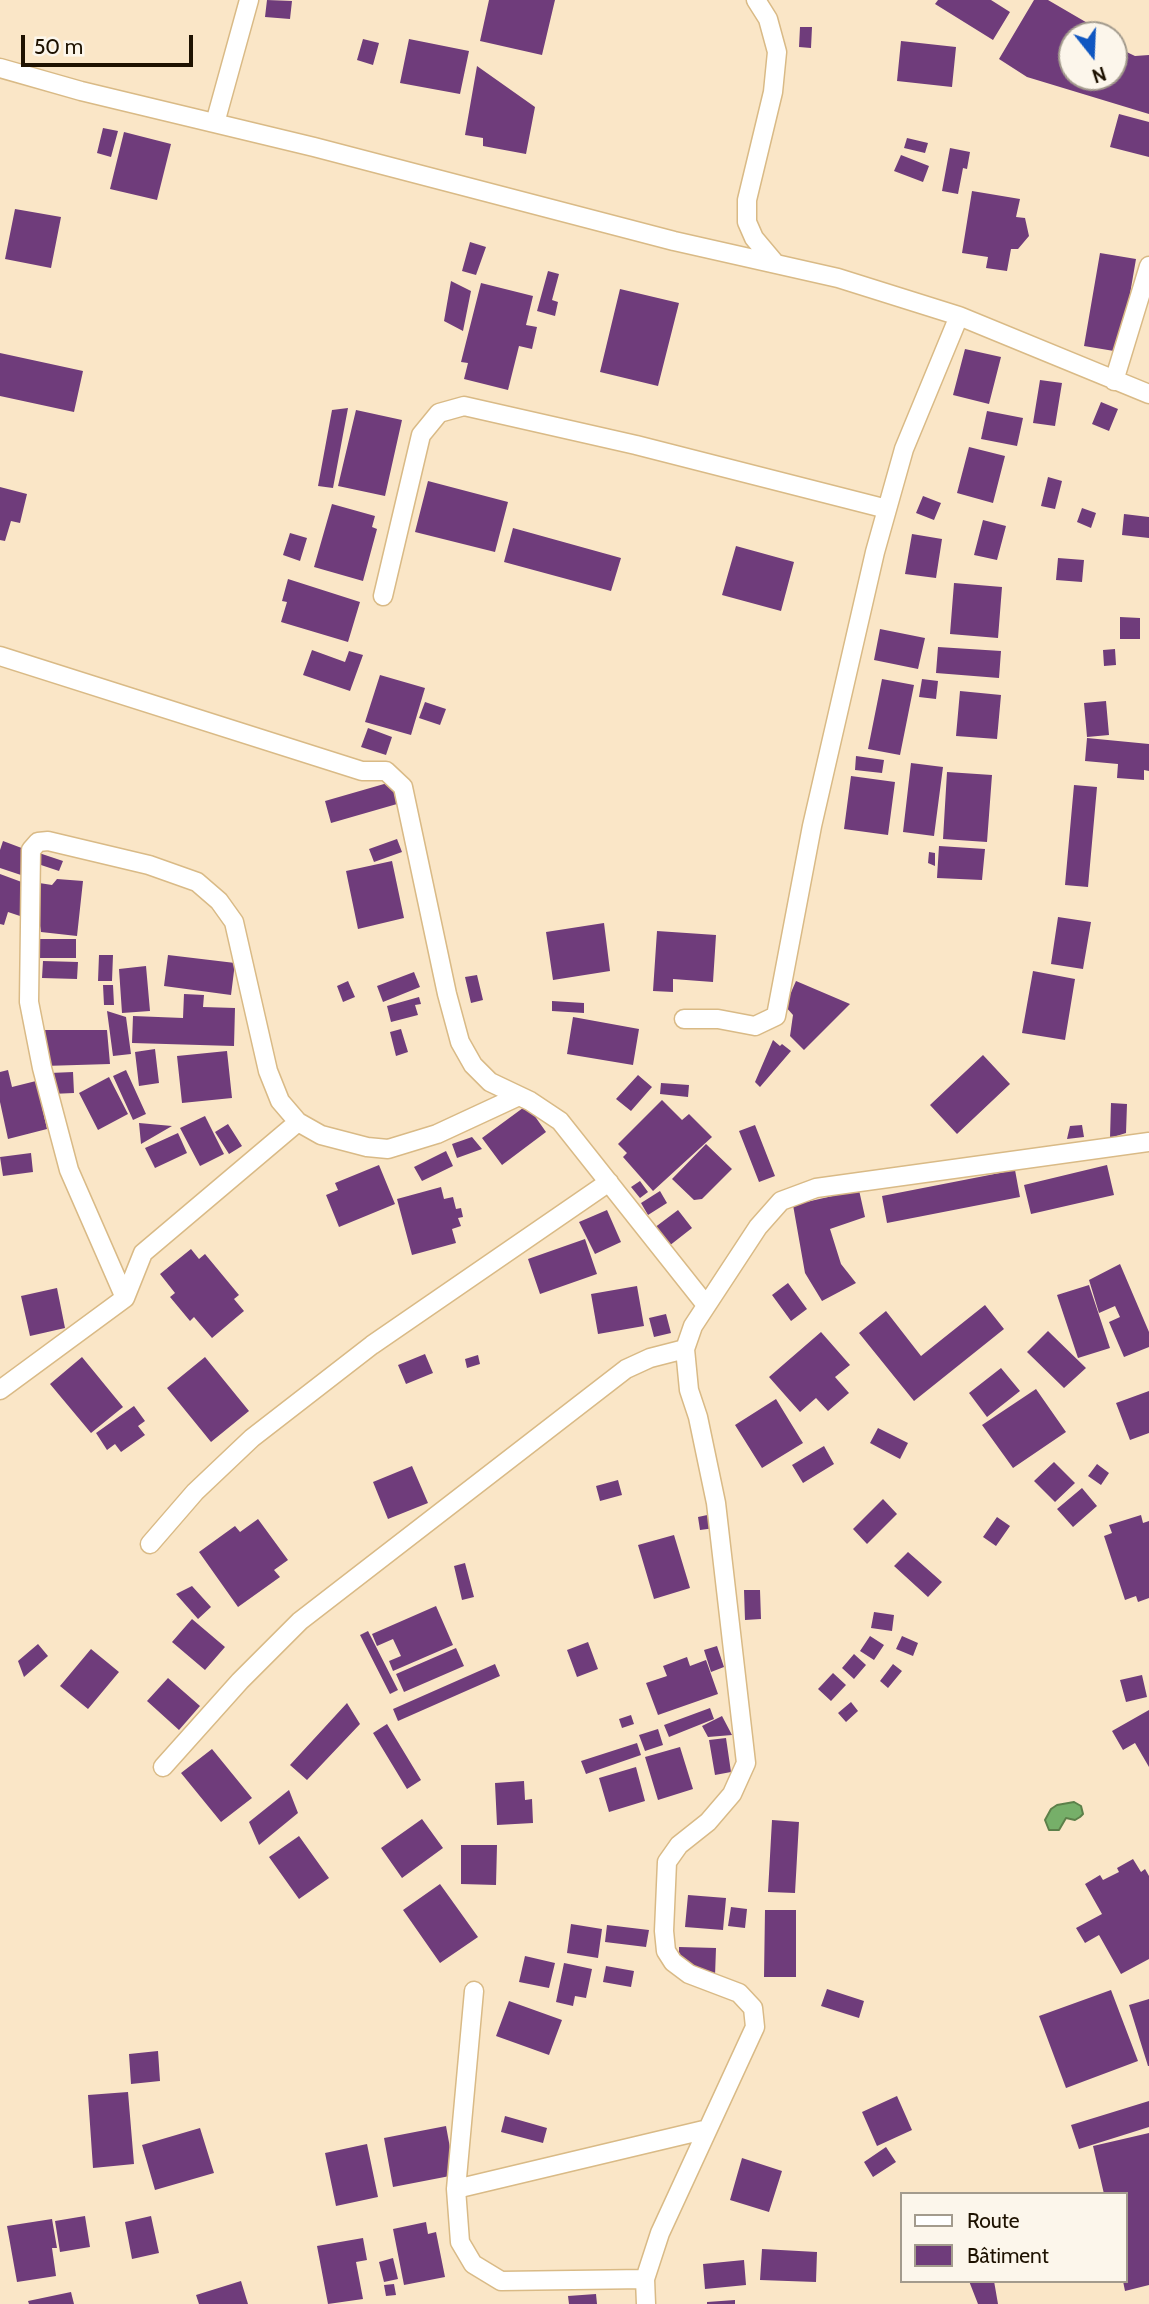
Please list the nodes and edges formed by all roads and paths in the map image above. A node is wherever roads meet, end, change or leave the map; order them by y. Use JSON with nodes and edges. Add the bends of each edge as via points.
{"nodes":[{"id":1,"x":250,"y":0,"type":"edge"},
{"id":2,"x":755,"y":0,"type":"edge"},
{"id":3,"x":0,"y":68,"type":"edge"},
{"id":4,"x":215,"y":123,"type":"junction"},
{"id":5,"x":775,"y":263,"type":"junction"},
{"id":6,"x":1149,"y":266,"type":"edge"},
{"id":7,"x":959,"y":316,"type":"junction"},
{"id":8,"x":1114,"y":381,"type":"junction"},
{"id":9,"x":1149,"y":394,"type":"edge"},
{"id":10,"x":887,"y":509,"type":"junction"},
{"id":11,"x":383,"y":596,"type":"dead end"},
{"id":12,"x":0,"y":656,"type":"edge"},
{"id":13,"x":684,"y":1018,"type":"dead end"},
{"id":14,"x":519,"y":1096,"type":"junction"},
{"id":15,"x":298,"y":1122,"type":"junction"},
{"id":16,"x":1149,"y":1142,"type":"edge"},
{"id":17,"x":609,"y":1182,"type":"junction"},
{"id":18,"x":125,"y":1298,"type":"junction"},
{"id":19,"x":706,"y":1306,"type":"junction"},
{"id":20,"x":685,"y":1349,"type":"junction"},
{"id":21,"x":0,"y":1390,"type":"edge"},
{"id":22,"x":150,"y":1544,"type":"dead end"},
{"id":23,"x":163,"y":1767,"type":"dead end"},
{"id":24,"x":474,"y":1991,"type":"dead end"},
{"id":25,"x":708,"y":2129,"type":"junction"},
{"id":26,"x":456,"y":2189,"type":"junction"},
{"id":27,"x":645,"y":2279,"type":"junction"},
{"id":28,"x":646,"y":2304,"type":"edge"}],
"edges":[{"from":1,"to":4,"type":"street"},
{"from":2,"to":5,"type":"street","via":[[768,19],[777,52],[774,92],[747,200],[747,222]]},
{"from":3,"to":4,"type":"street"},
{"from":4,"to":5,"type":"street"},
{"from":5,"to":7,"type":"street"},
{"from":6,"to":8,"type":"street"},
{"from":7,"to":8,"type":"street"},
{"from":7,"to":10,"type":"street","via":[[904,449]]},
{"from":8,"to":9,"type":"street"},
{"from":10,"to":11,"type":"street","via":[[464,406],[439,413],[421,435]]},
{"from":10,"to":13,"type":"street","via":[[812,826],[776,1016],[755,1026]]},
{"from":12,"to":14,"type":"street","via":[[362,771],[386,771],[402,787],[460,1042],[473,1065],[491,1082]]},
{"from":14,"to":15,"type":"street","via":[[437,1134],[388,1149],[321,1135]]},
{"from":14,"to":17,"type":"street","via":[[560,1121]]},
{"from":15,"to":18,"type":"street","via":[[143,1253]]},
{"from":15,"to":18,"type":"street","via":[[280,1101],[268,1071],[234,922],[219,901],[197,882],[149,865],[38,842],[31,850],[30,1002],[34,1029],[69,1170]]},
{"from":16,"to":19,"type":"street","via":[[816,1188],[780,1201]]},
{"from":17,"to":19,"type":"street"},
{"from":17,"to":22,"type":"street","via":[[372,1345],[252,1438],[195,1492]]},
{"from":18,"to":21,"type":"street"},
{"from":19,"to":20,"type":"street"},
{"from":20,"to":23,"type":"street","via":[[626,1369],[300,1621]]},
{"from":20,"to":25,"type":"street","via":[[688,1390],[716,1503],[746,1763],[732,1794],[667,1862],[666,1951],[689,1974],[739,1993],[753,2008],[755,2027]]},
{"from":24,"to":26,"type":"street"},
{"from":25,"to":26,"type":"street"},
{"from":25,"to":27,"type":"street","via":[[660,2233]]},
{"from":26,"to":27,"type":"street","via":[[460,2242],[473,2264],[501,2281]]},
{"from":27,"to":28,"type":"street"}]}
